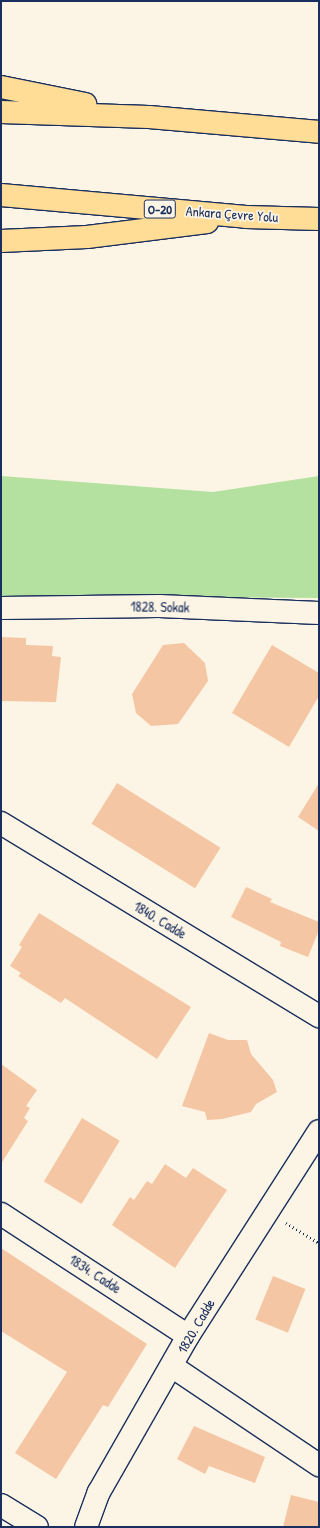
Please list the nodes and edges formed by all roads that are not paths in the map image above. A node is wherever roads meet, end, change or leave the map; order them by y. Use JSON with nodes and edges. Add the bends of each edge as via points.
{"nodes":[{"id":1,"x":1,"y":87,"type":"edge"},
{"id":2,"x":1,"y":112,"type":"edge"},
{"id":3,"x":149,"y":117,"type":"junction"},
{"id":4,"x":319,"y":132,"type":"edge"},
{"id":5,"x":1,"y":195,"type":"edge"},
{"id":6,"x":246,"y":217,"type":"junction"},
{"id":7,"x":319,"y":219,"type":"edge"},
{"id":8,"x":1,"y":241,"type":"edge"},
{"id":9,"x":1,"y":608,"type":"edge"},
{"id":10,"x":319,"y":613,"type":"edge"},
{"id":11,"x":1,"y":824,"type":"edge"},
{"id":12,"x":319,"y":1016,"type":"edge"},
{"id":13,"x":319,"y":1131,"type":"edge"},
{"id":14,"x":1,"y":1214,"type":"edge"},
{"id":15,"x":188,"y":1336,"type":"junction"},
{"id":16,"x":173,"y":1367,"type":"junction"},
{"id":17,"x":319,"y":1465,"type":"edge"},
{"id":18,"x":1,"y":1505,"type":"edge"},
{"id":19,"x":37,"y":1527,"type":"edge"},
{"id":20,"x":86,"y":1527,"type":"edge"}],
"edges":[{"from":1,"to":3,"type":"highway"},
{"from":2,"to":3,"type":"highway"},
{"from":3,"to":4,"type":"highway"},
{"from":5,"to":6,"type":"highway","name":"Ankara Çevre Yolu","number":"O-20"},
{"from":6,"to":7,"type":"highway","name":"Ankara Çevre Yolu","number":"O-20"},
{"from":6,"to":8,"type":"highway","via":[[87,237]]},
{"from":9,"to":10,"type":"street","name":"1828. Sokak","via":[[159,606]]},
{"from":11,"to":12,"type":"street","name":"1840. Cadde"},
{"from":13,"to":15,"type":"street","name":"1820. Cadde"},
{"from":14,"to":15,"type":"street","name":"1834. Cadde"},
{"from":15,"to":16,"type":"street","name":"1820. Cadde"},
{"from":16,"to":17,"type":"street"},
{"from":16,"to":20,"type":"street","name":"1820. Cadde","via":[[99,1492]]},
{"from":18,"to":19,"type":"street"}]}
